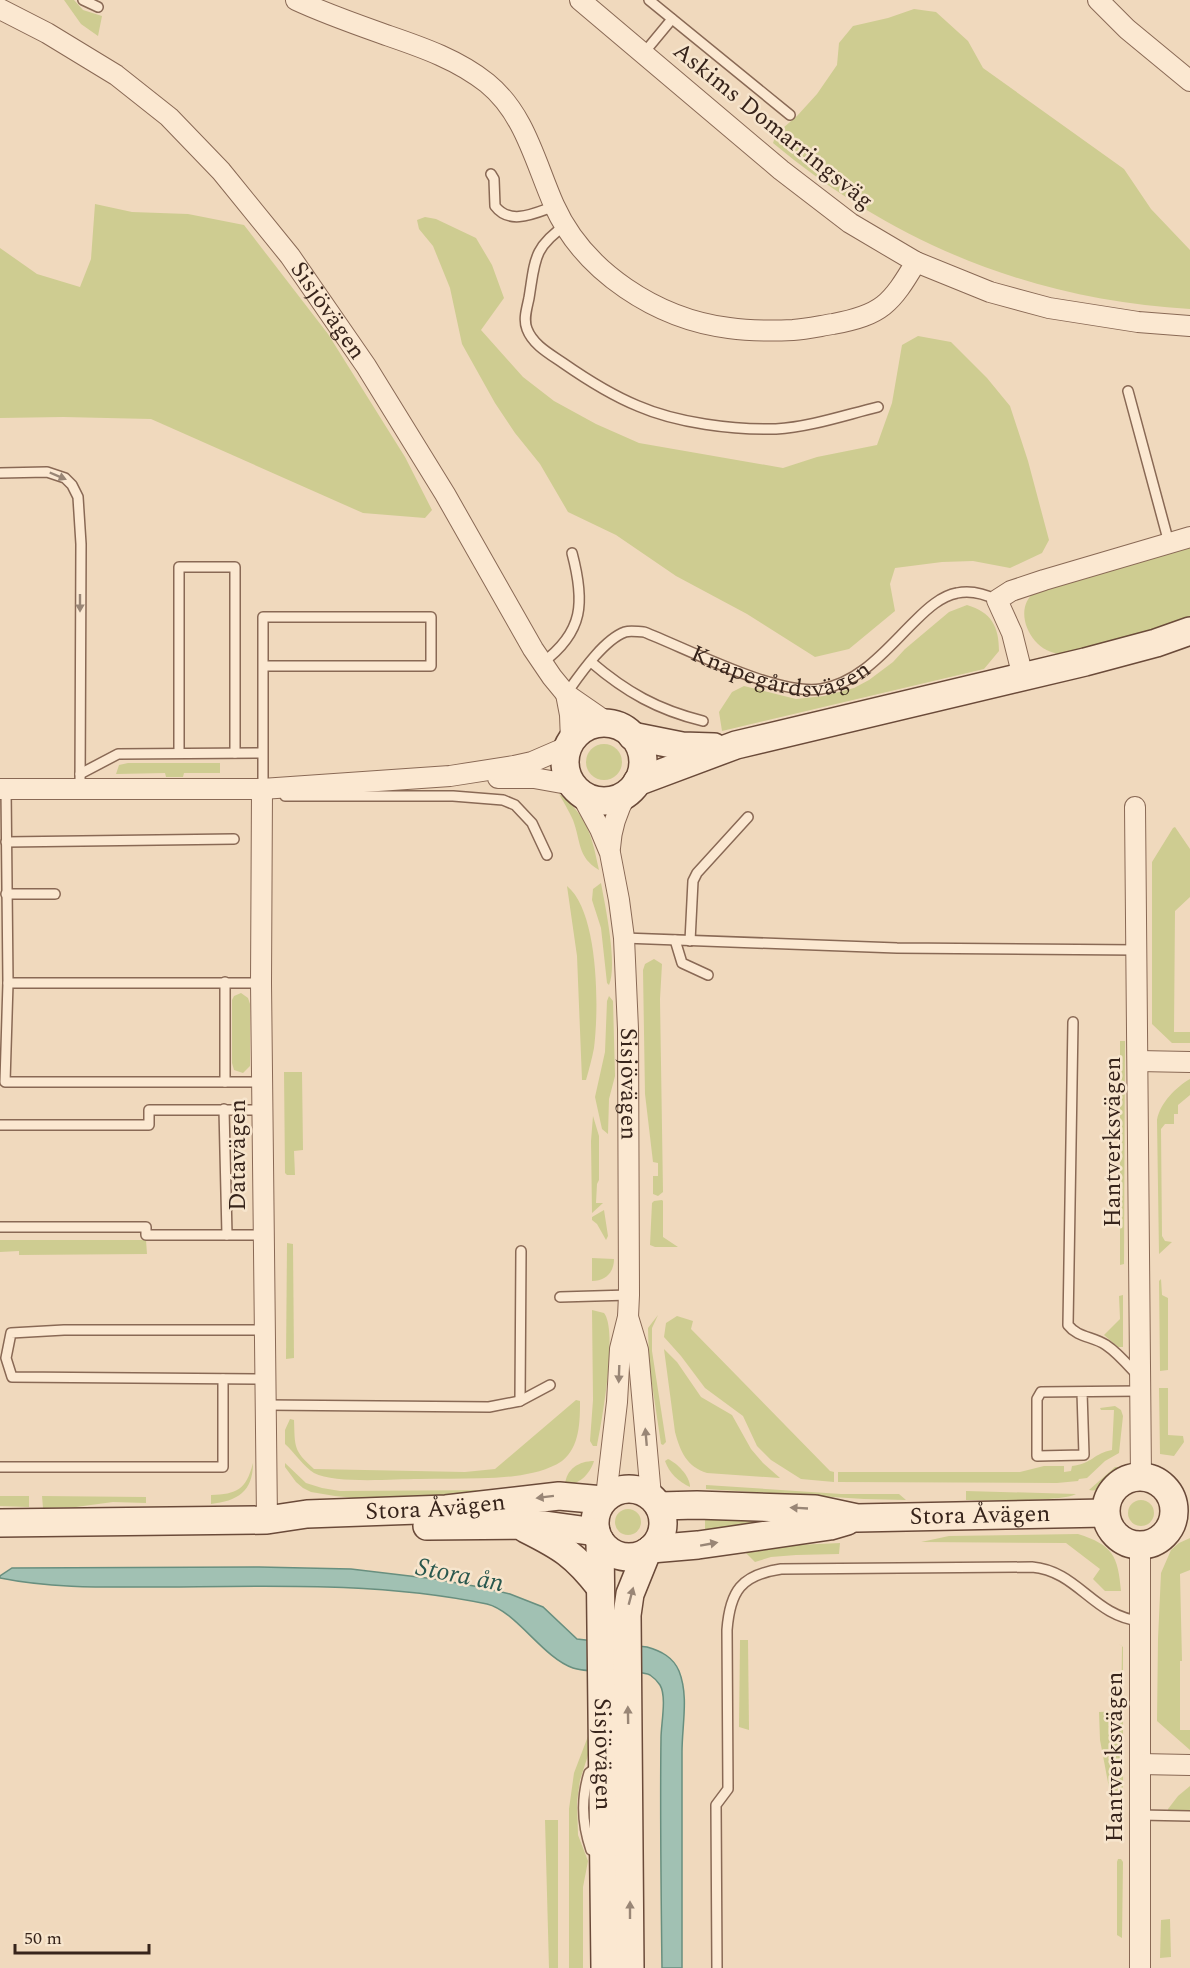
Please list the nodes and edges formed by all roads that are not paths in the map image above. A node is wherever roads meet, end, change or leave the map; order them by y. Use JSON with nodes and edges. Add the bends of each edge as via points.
{"nodes":[{"id":1,"x":83,"y":0,"type":"edge"},
{"id":2,"x":296,"y":0,"type":"edge"},
{"id":3,"x":580,"y":0,"type":"edge"},
{"id":4,"x":650,"y":0,"type":"edge"},
{"id":5,"x":1098,"y":0,"type":"edge"},
{"id":6,"x":98,"y":7,"type":"dead end"},
{"id":7,"x":0,"y":9,"type":"edge"},
{"id":8,"x":672,"y":19,"type":"junction"},
{"id":9,"x":643,"y":54,"type":"junction"},
{"id":10,"x":1190,"y":81,"type":"edge"},
{"id":11,"x":790,"y":115,"type":"dead end"},
{"id":12,"x":491,"y":174,"type":"dead end"},
{"id":13,"x":555,"y":206,"type":"junction"},
{"id":14,"x":566,"y":225,"type":"junction"},
{"id":15,"x":915,"y":262,"type":"junction"},
{"id":16,"x":1190,"y":326,"type":"edge"},
{"id":17,"x":1128,"y":391,"type":"dead end"},
{"id":18,"x":878,"y":407,"type":"dead end"},
{"id":19,"x":0,"y":473,"type":"edge"},
{"id":20,"x":1190,"y":537,"type":"edge"},
{"id":21,"x":1169,"y":543,"type":"junction"},
{"id":22,"x":572,"y":554,"type":"dead end"},
{"id":23,"x":997,"y":600,"type":"junction"},
{"id":24,"x":1190,"y":631,"type":"edge"},
{"id":25,"x":591,"y":662,"type":"junction"},
{"id":26,"x":542,"y":663,"type":"junction"},
{"id":27,"x":263,"y":666,"type":"junction"},
{"id":28,"x":1023,"y":677,"type":"junction"},
{"id":29,"x":566,"y":694,"type":"junction"},
{"id":30,"x":703,"y":721,"type":"dead end"},
{"id":31,"x":608,"y":723,"type":"junction"},
{"id":32,"x":632,"y":736,"type":"junction"},
{"id":33,"x":570,"y":743,"type":"junction"},
{"id":34,"x":736,"y":745,"type":"junction"},
{"id":35,"x":179,"y":753,"type":"junction"},
{"id":36,"x":235,"y":753,"type":"junction"},
{"id":37,"x":262,"y":753,"type":"junction"},
{"id":38,"x":450,"y":776,"type":"junction"},
{"id":39,"x":80,"y":781,"type":"junction"},
{"id":40,"x":632,"y":788,"type":"junction"},
{"id":41,"x":3,"y":789,"type":"edge"},
{"id":42,"x":262,"y":789,"type":"junction"},
{"id":43,"x":577,"y":790,"type":"junction"},
{"id":44,"x":1135,"y":807,"type":"dead end"},
{"id":45,"x":748,"y":817,"type":"dead end"},
{"id":46,"x":234,"y":839,"type":"dead end"},
{"id":47,"x":6,"y":842,"type":"junction"},
{"id":48,"x":610,"y":854,"type":"junction"},
{"id":49,"x":547,"y":855,"type":"dead end"},
{"id":50,"x":6,"y":894,"type":"junction"},
{"id":51,"x":55,"y":894,"type":"dead end"},
{"id":52,"x":624,"y":938,"type":"junction"},
{"id":53,"x":675,"y":940,"type":"junction"},
{"id":54,"x":690,"y":940,"type":"junction"},
{"id":55,"x":1137,"y":950,"type":"junction"},
{"id":56,"x":708,"y":975,"type":"dead end"},
{"id":57,"x":225,"y":982,"type":"junction"},
{"id":58,"x":8,"y":983,"type":"junction"},
{"id":59,"x":261,"y":983,"type":"junction"},
{"id":60,"x":1073,"y":1022,"type":"dead end"},
{"id":61,"x":1138,"y":1061,"type":"junction"},
{"id":62,"x":1190,"y":1062,"type":"edge"},
{"id":63,"x":225,"y":1082,"type":"junction"},
{"id":64,"x":263,"y":1082,"type":"junction"},
{"id":65,"x":224,"y":1109,"type":"junction"},
{"id":66,"x":263,"y":1110,"type":"junction"},
{"id":67,"x":0,"y":1125,"type":"edge"},
{"id":68,"x":0,"y":1227,"type":"edge"},
{"id":69,"x":227,"y":1235,"type":"junction"},
{"id":70,"x":264,"y":1235,"type":"junction"},
{"id":71,"x":521,"y":1251,"type":"dead end"},
{"id":72,"x":629,"y":1295,"type":"junction"},
{"id":73,"x":560,"y":1297,"type":"dead end"},
{"id":74,"x":628,"y":1317,"type":"junction"},
{"id":75,"x":265,"y":1330,"type":"junction"},
{"id":76,"x":223,"y":1379,"type":"junction"},
{"id":77,"x":265,"y":1379,"type":"junction"},
{"id":78,"x":1140,"y":1384,"type":"junction"},
{"id":79,"x":550,"y":1385,"type":"dead end"},
{"id":80,"x":1082,"y":1392,"type":"junction"},
{"id":81,"x":520,"y":1401,"type":"junction"},
{"id":82,"x":266,"y":1405,"type":"junction"},
{"id":83,"x":0,"y":1467,"type":"edge"},
{"id":84,"x":1141,"y":1477,"type":"junction"},
{"id":85,"x":605,"y":1499,"type":"junction"},
{"id":86,"x":655,"y":1501,"type":"junction"},
{"id":87,"x":1106,"y":1513,"type":"junction"},
{"id":88,"x":1182,"y":1515,"type":"edge"},
{"id":89,"x":857,"y":1518,"type":"junction"},
{"id":90,"x":267,"y":1520,"type":"junction"},
{"id":91,"x":0,"y":1523,"type":"edge"},
{"id":92,"x":520,"y":1526,"type":"junction"},
{"id":93,"x":598,"y":1536,"type":"junction"},
{"id":94,"x":1140,"y":1546,"type":"junction"},
{"id":95,"x":649,"y":1551,"type":"junction"},
{"id":96,"x":600,"y":1587,"type":"junction"},
{"id":97,"x":1140,"y":1621,"type":"junction"},
{"id":98,"x":614,"y":1641,"type":"junction"},
{"id":99,"x":614,"y":1682,"type":"junction"},
{"id":100,"x":1140,"y":1764,"type":"junction"},
{"id":101,"x":1190,"y":1765,"type":"edge"},
{"id":102,"x":1140,"y":1815,"type":"junction"},
{"id":103,"x":1190,"y":1816,"type":"edge"},
{"id":104,"x":605,"y":1968,"type":"edge"},
{"id":105,"x":630,"y":1968,"type":"edge"},
{"id":106,"x":717,"y":1968,"type":"edge"},
{"id":107,"x":1140,"y":1968,"type":"edge"}],
"edges":[{"from":1,"to":6,"type":"lane"},
{"from":2,"to":13,"type":"street","via":[[439,54],[489,85],[522,126]]},
{"from":3,"to":9,"type":"street","name":"Askims Domarringsväg"},
{"from":4,"to":8,"type":"lane"},
{"from":5,"to":10,"type":"street"},
{"from":7,"to":26,"type":"street","name":"Sisjövägen","via":[[88,57],[148,99],[194,141],[239,191],[314,288],[395,411]]},
{"from":8,"to":9,"type":"lane"},
{"from":8,"to":11,"type":"lane"},
{"from":9,"to":15,"type":"street","name":"Askims Domarringsväg","via":[[850,223]]},
{"from":12,"to":13,"type":"lane","via":[[495,206],[502,214],[515,218]]},
{"from":13,"to":14,"type":"street"},
{"from":14,"to":15,"type":"street","via":[[589,256],[618,283],[650,303],[685,318],[761,332],[798,330],[862,318],[890,300]]},
{"from":14,"to":18,"type":"lane","via":[[546,239],[537,253],[526,324],[532,339],[544,351],[606,390],[639,406],[728,427],[777,429]]},
{"from":15,"to":16,"type":"street","name":"Askims Domarringsväg","via":[[990,292],[1049,308]]},
{"from":17,"to":21,"type":"lane"},
{"from":19,"to":39,"type":"lane","one_way":true,"via":[[47,472],[65,478],[78,497]]},
{"from":20,"to":21,"type":"street"},
{"from":21,"to":23,"type":"street","via":[[1044,580]]},
{"from":22,"to":26,"type":"lane","via":[[579,586],[576,624],[564,643]]},
{"from":23,"to":25,"type":"lane","name":"Knapegårdsvägen","via":[[968,591],[946,597],[858,675],[820,689],[767,681],[644,632],[624,632]]},
{"from":23,"to":28,"type":"street","via":[[1012,633]]},
{"from":24,"to":28,"type":"street"},
{"from":25,"to":29,"type":"lane","name":"Knapegårdsvägen"},
{"from":25,"to":30,"type":"lane","via":[[618,685],[655,706]]},
{"from":26,"to":29,"type":"street","name":"Sisjövägen"},
{"from":27,"to":27,"type":"lane","via":[[263,617],[430,617],[431,666]]},
{"from":27,"to":37,"type":"lane"},
{"from":28,"to":34,"type":"street"},
{"from":29,"to":31,"type":"street","name":"Sisjövägen"},
{"from":29,"to":33,"type":"street","name":"Sisjövägen"},
{"from":31,"to":32,"type":"street","name":"Sisjövägen"},
{"from":31,"to":33,"type":"street","via":[[590,726]]},
{"from":32,"to":34,"type":"street","via":[[681,746]]},
{"from":32,"to":40,"type":"street","name":"Sisjövägen","via":[[643,761]]},
{"from":33,"to":38,"type":"street","via":[[532,762]]},
{"from":33,"to":43,"type":"street","name":"Sisjövägen","via":[[566,769]]},
{"from":34,"to":40,"type":"street"},
{"from":35,"to":36,"type":"lane"},
{"from":35,"to":36,"type":"lane","via":[[179,567],[235,567]]},
{"from":35,"to":39,"type":"lane","via":[[118,754]]},
{"from":36,"to":37,"type":"lane"},
{"from":37,"to":42,"type":"lane"},
{"from":38,"to":42,"type":"street"},
{"from":38,"to":43,"type":"street","via":[[534,778]]},
{"from":39,"to":41,"type":"street"},
{"from":39,"to":42,"type":"street"},
{"from":40,"to":43,"type":"street","via":[[615,800],[601,801]]},
{"from":40,"to":48,"type":"street","name":"Sisjövägen","via":[[612,826]]},
{"from":41,"to":47,"type":"lane"},
{"from":42,"to":49,"type":"lane","via":[[285,796],[453,796],[503,800],[515,805],[532,823]]},
{"from":42,"to":59,"type":"street","name":"Datavägen"},
{"from":43,"to":48,"type":"street","name":"Sisjövägen"},
{"from":44,"to":55,"type":"street","name":"Hantverksvägen"},
{"from":45,"to":54,"type":"lane","via":[[693,881]]},
{"from":46,"to":47,"type":"lane"},
{"from":47,"to":50,"type":"lane"},
{"from":48,"to":52,"type":"street","name":"Sisjövägen"},
{"from":50,"to":51,"type":"lane"},
{"from":50,"to":58,"type":"lane"},
{"from":52,"to":53,"type":"lane"},
{"from":52,"to":72,"type":"street","name":"Sisjövägen"},
{"from":53,"to":54,"type":"lane"},
{"from":53,"to":56,"type":"lane","via":[[682,963]]},
{"from":54,"to":55,"type":"lane","via":[[897,948]]},
{"from":55,"to":61,"type":"street","name":"Hantverksvägen"},
{"from":57,"to":58,"type":"lane"},
{"from":57,"to":59,"type":"lane"},
{"from":57,"to":63,"type":"lane"},
{"from":58,"to":63,"type":"lane","via":[[5,1082]]},
{"from":59,"to":64,"type":"street","name":"Datavägen"},
{"from":60,"to":78,"type":"lane","via":[[1068,1325],[1072,1331],[1105,1344],[1124,1360]]},
{"from":61,"to":62,"type":"street"},
{"from":61,"to":78,"type":"street","name":"Hantverksvägen"},
{"from":63,"to":64,"type":"lane"},
{"from":64,"to":66,"type":"street","name":"Datavägen"},
{"from":65,"to":66,"type":"lane"},
{"from":65,"to":67,"type":"lane","via":[[149,1110],[149,1125]]},
{"from":65,"to":69,"type":"lane"},
{"from":66,"to":70,"type":"street","name":"Datavägen"},
{"from":68,"to":69,"type":"lane","via":[[146,1227],[146,1235]]},
{"from":69,"to":70,"type":"lane"},
{"from":70,"to":75,"type":"street","name":"Datavägen"},
{"from":71,"to":81,"type":"lane"},
{"from":72,"to":73,"type":"lane"},
{"from":72,"to":74,"type":"street","name":"Sisjövägen"},
{"from":74,"to":85,"type":"street","name":"Sisjövägen","one_way":true,"via":[[620,1349],[618,1402]]},
{"from":86,"to":74,"type":"street","name":"Sisjövägen","one_way":true,"via":[[638,1350]]},
{"from":75,"to":76,"type":"lane","via":[[11,1333],[6,1358],[12,1377]]},
{"from":75,"to":77,"type":"street","name":"Datavägen"},
{"from":76,"to":77,"type":"lane"},
{"from":76,"to":83,"type":"lane","via":[[223,1467]]},
{"from":77,"to":82,"type":"street","name":"Datavägen"},
{"from":78,"to":80,"type":"lane"},
{"from":78,"to":84,"type":"street","name":"Hantverksvägen"},
{"from":79,"to":81,"type":"lane"},
{"from":80,"to":80,"type":"lane","via":[[1084,1455],[1037,1456],[1037,1398],[1041,1392]]},
{"from":81,"to":82,"type":"lane","via":[[489,1407]]},
{"from":82,"to":90,"type":"street","name":"Datavägen"},
{"from":84,"to":87,"type":"street","via":[[1130,1478],[1112,1492]]},
{"from":84,"to":88,"type":"street","via":[[1162,1485]]},
{"from":85,"to":86,"type":"street","name":"Stora Åvägen","via":[[628,1488]]},
{"from":85,"to":90,"type":"street","name":"Stora Åvägen","one_way":true,"via":[[559,1496],[446,1509],[307,1514]]},
{"from":85,"to":93,"type":"street","via":[[595,1519]]},
{"from":89,"to":86,"type":"street","name":"Stora Åvägen","one_way":true,"via":[[804,1508]]},
{"from":86,"to":95,"type":"street","via":[[662,1513],[663,1529]]},
{"from":87,"to":89,"type":"street","name":"Stora Åvägen"},
{"from":87,"to":94,"type":"street","via":[[1120,1540]]},
{"from":88,"to":94,"type":"street","via":[[1160,1540]]},
{"from":95,"to":89,"type":"street","name":"Stora Åvägen","one_way":true,"via":[[830,1526]]},
{"from":90,"to":91,"type":"street","name":"Stora Åvägen"},
{"from":90,"to":92,"type":"street","name":"Stora Åvägen","via":[[304,1527]]},
{"from":92,"to":93,"type":"street","name":"Stora Åvägen","via":[[545,1526]]},
{"from":92,"to":96,"type":"street","name":"Stora Åvägen","via":[[568,1552],[584,1565]]},
{"from":93,"to":95,"type":"street","name":"Stora Åvägen","via":[[611,1552],[625,1557]]},
{"from":93,"to":96,"type":"street","name":"Sisjövägen"},
{"from":94,"to":97,"type":"street","name":"Hantverksvägen"},
{"from":98,"to":95,"type":"street","name":"Sisjövägen","one_way":true},
{"from":96,"to":98,"type":"street","name":"Sisjövägen"},
{"from":97,"to":100,"type":"street","name":"Hantverksvägen"},
{"from":97,"to":106,"type":"lane","via":[[1110,1612],[1048,1568],[781,1569],[765,1571],[743,1582],[728,1609],[728,1789],[716,1805]]},
{"from":98,"to":99,"type":"street","name":"Sisjövägen"},
{"from":99,"to":104,"type":"street","name":"Sisjövägen","via":[[603,1764]]},
{"from":105,"to":99,"type":"street","name":"Sisjövägen","one_way":true},
{"from":100,"to":101,"type":"street"},
{"from":100,"to":102,"type":"street","name":"Hantverksvägen"},
{"from":102,"to":103,"type":"lane"},
{"from":102,"to":107,"type":"street","name":"Hantverksvägen"}]}
